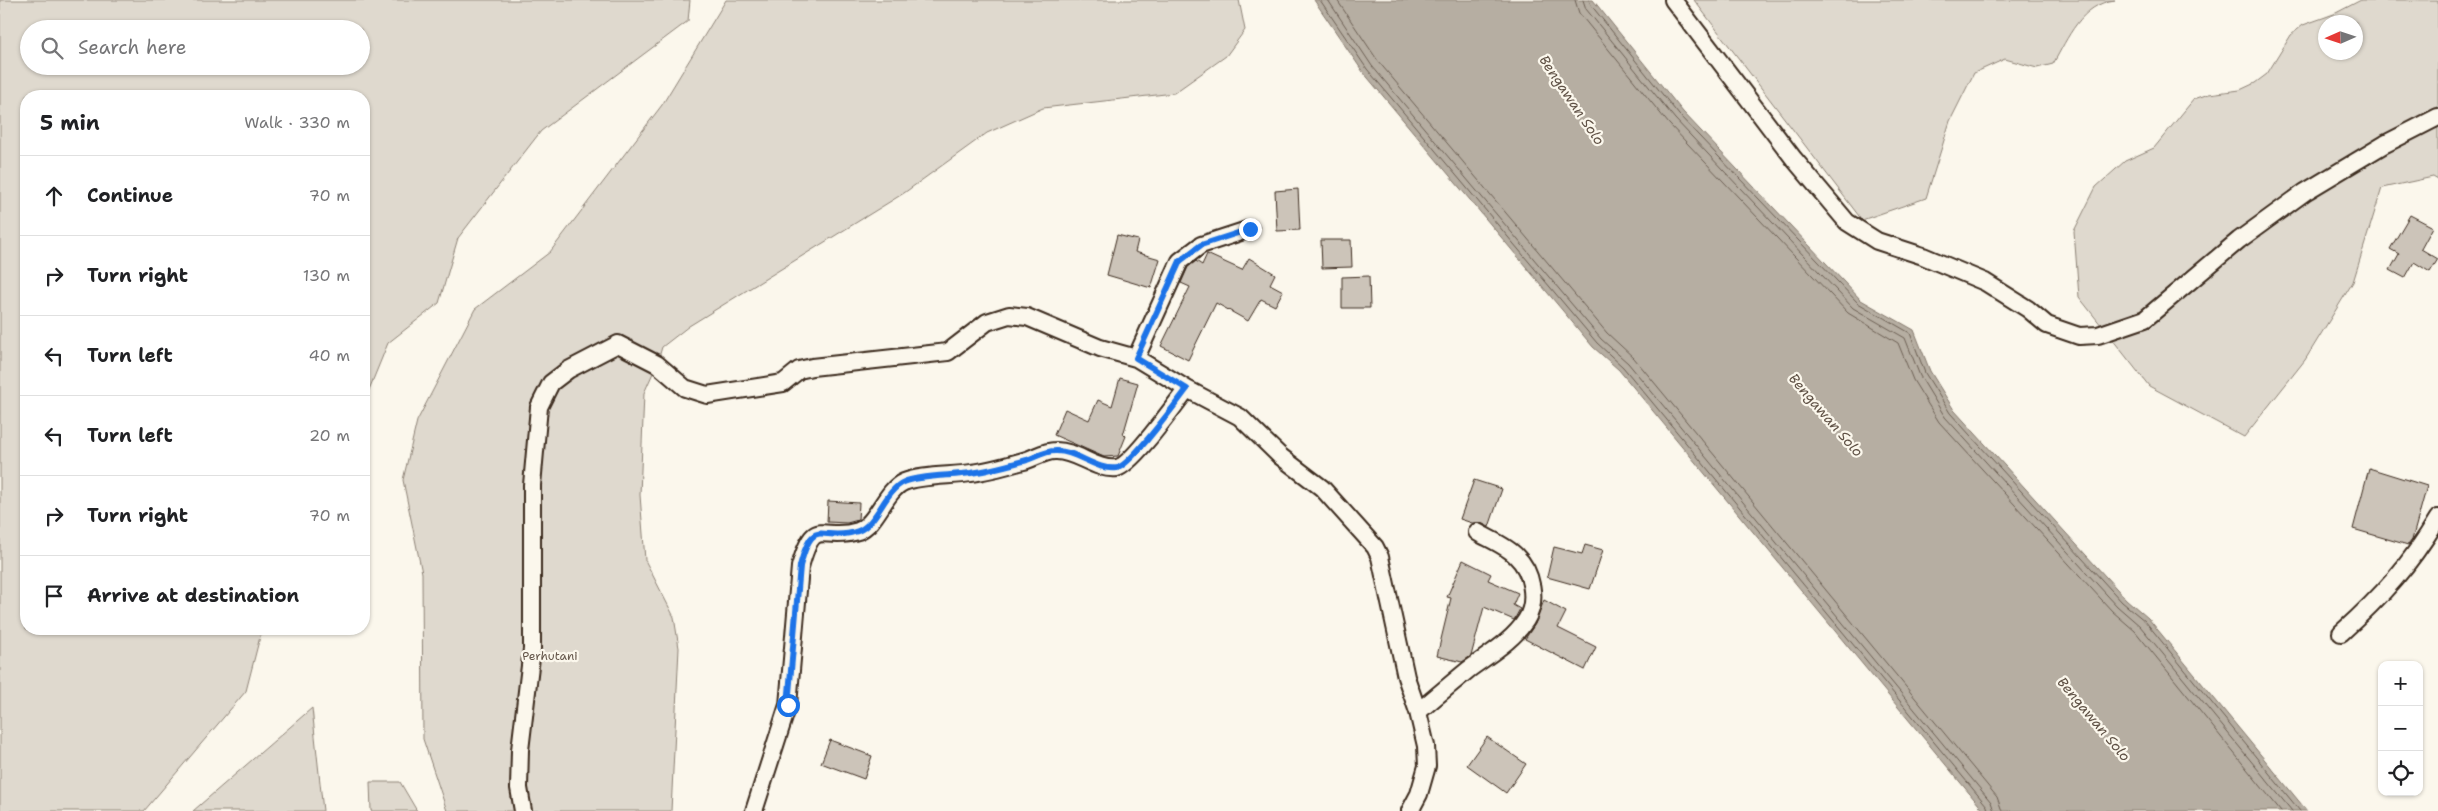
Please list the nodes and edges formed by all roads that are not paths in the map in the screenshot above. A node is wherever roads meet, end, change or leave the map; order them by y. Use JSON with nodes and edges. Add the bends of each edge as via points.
{"nodes":[{"id":1,"x":1673,"y":0,"type":"edge"},
{"id":2,"x":2438,"y":117,"type":"edge"},
{"id":3,"x":1250,"y":229,"type":"dead end"},
{"id":4,"x":1136,"y":358,"type":"junction"},
{"id":5,"x":1187,"y":389,"type":"junction"},
{"id":6,"x":2438,"y":518,"type":"edge"},
{"id":7,"x":1477,"y":532,"type":"dead end"},
{"id":8,"x":2341,"y":632,"type":"dead end"},
{"id":9,"x":1418,"y":712,"type":"junction"},
{"id":10,"x":523,"y":811,"type":"edge"},
{"id":11,"x":754,"y":811,"type":"edge"},
{"id":12,"x":1410,"y":811,"type":"edge"}],
"edges":[{"from":1,"to":2,"type":"street","via":[[1794,159],[1847,222],[1877,241],[1985,282],[2047,325],[2079,336],[2098,335],[2145,319],[2239,240],[2305,192],[2384,144]]},
{"from":3,"to":4,"type":"street","via":[[1201,245],[1180,261]]},
{"from":4,"to":5,"type":"street"},
{"from":4,"to":10,"type":"street","via":[[1100,348],[1027,317],[1008,315],[987,322],[948,352],[812,366],[799,370],[783,383],[707,395],[685,388],[657,364],[618,344],[568,370],[551,383],[539,407],[534,443],[532,649],[520,750],[519,788]]},
{"from":5,"to":9,"type":"street","via":[[1240,417],[1280,456],[1322,488],[1375,547],[1383,568],[1406,677]]},
{"from":5,"to":11,"type":"street","via":[[1141,446],[1117,468],[1056,450],[973,473],[903,483],[859,531],[812,536],[806,544],[800,566],[788,705]]},
{"from":6,"to":8,"type":"street","via":[[2395,581]]},
{"from":7,"to":9,"type":"street","via":[[1516,555],[1528,573],[1533,597],[1530,611],[1526,621],[1502,646]]},
{"from":9,"to":12,"type":"street","via":[[1427,766]]}]}
